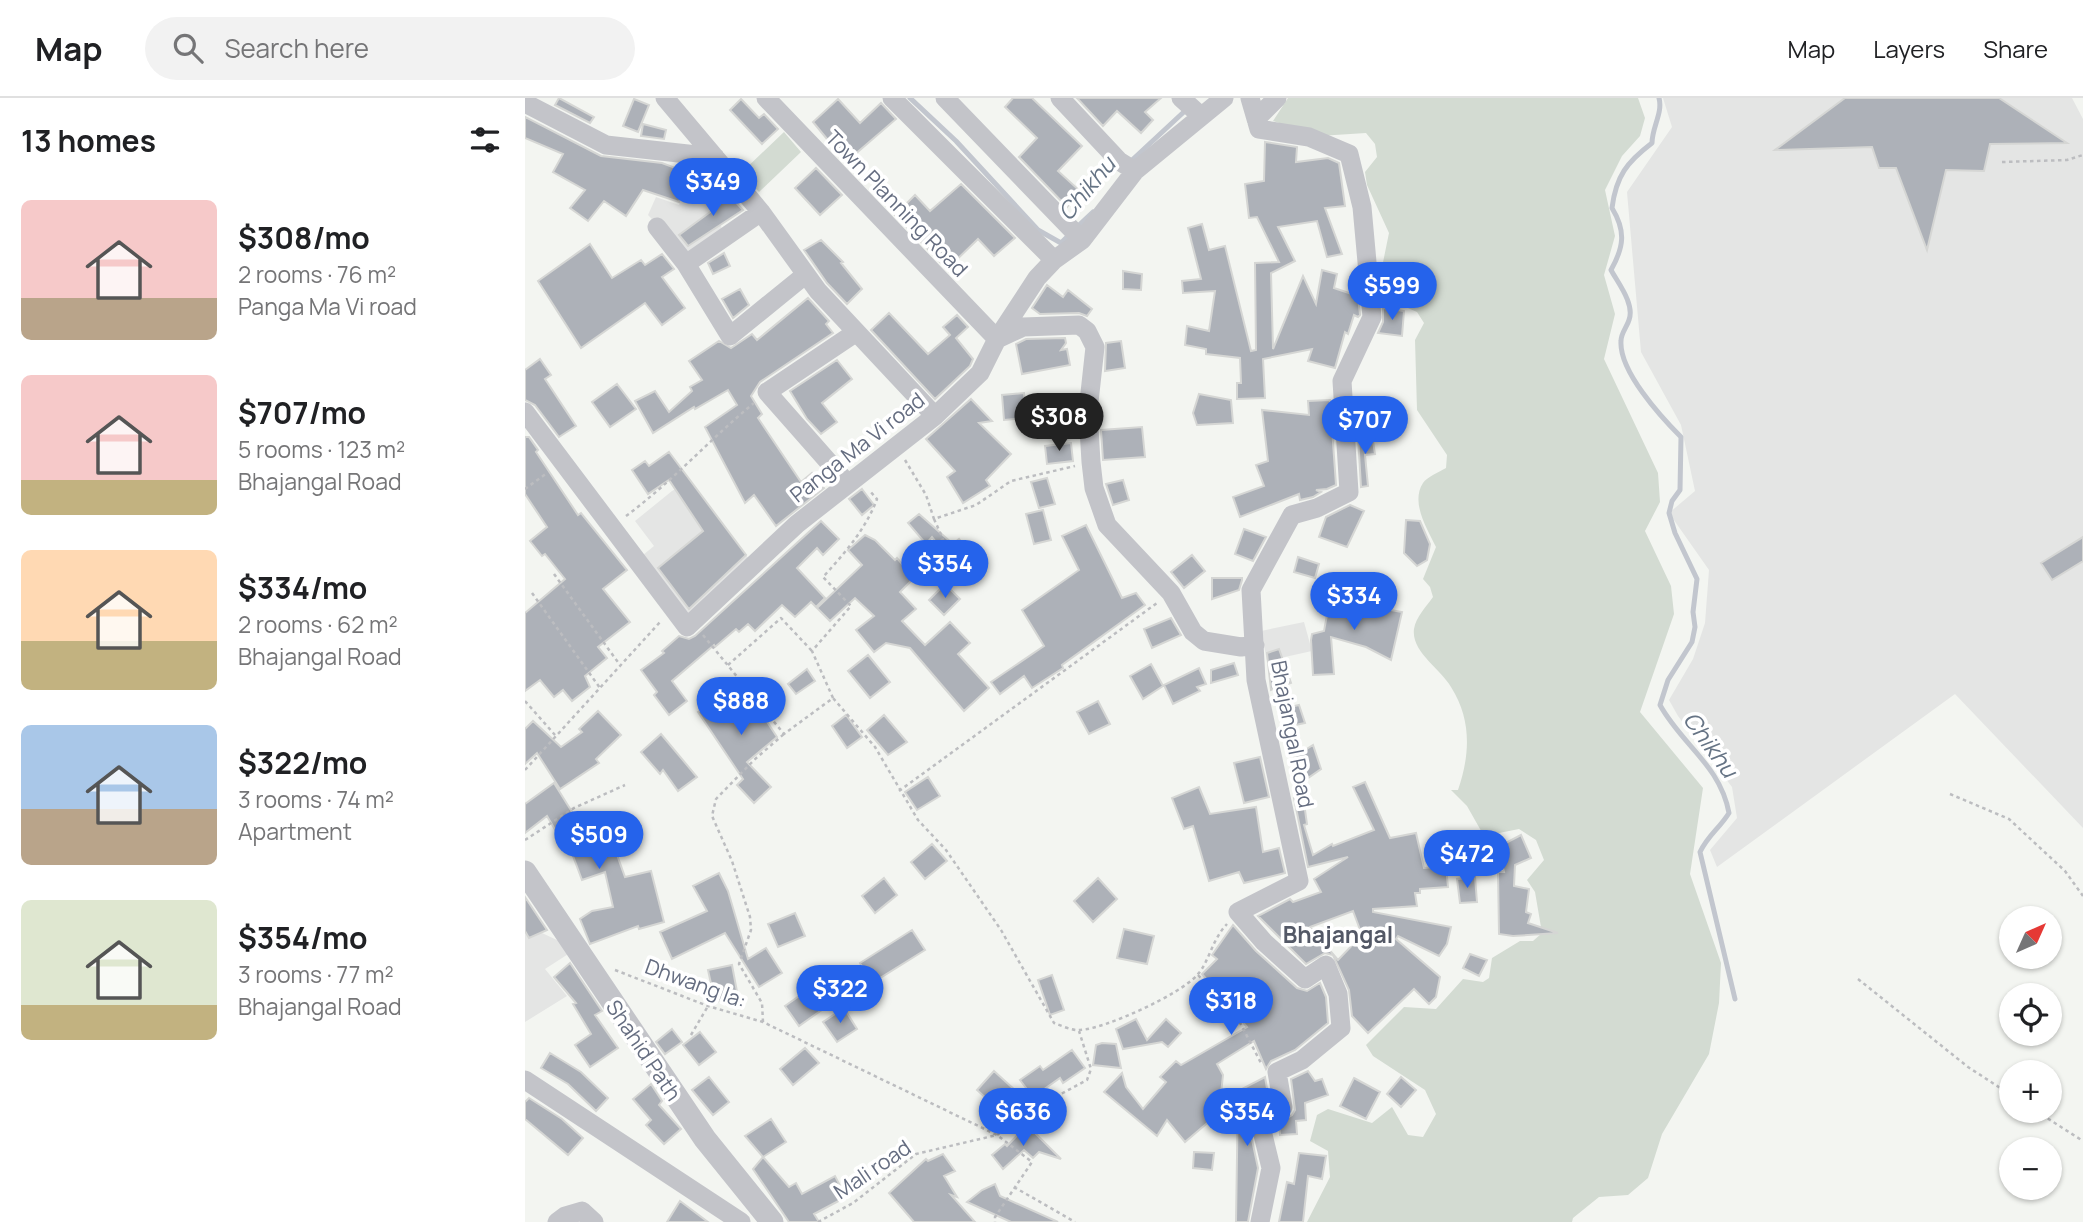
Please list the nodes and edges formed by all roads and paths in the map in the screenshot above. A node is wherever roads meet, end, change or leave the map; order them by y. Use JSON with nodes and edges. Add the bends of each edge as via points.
{"nodes":[{"id":1,"x":665,"y":98,"type":"edge"},
{"id":2,"x":765,"y":98,"type":"edge"},
{"id":3,"x":945,"y":98,"type":"edge"},
{"id":4,"x":1060,"y":98,"type":"edge"},
{"id":5,"x":1181,"y":98,"type":"edge"},
{"id":6,"x":1224,"y":98,"type":"edge"},
{"id":7,"x":1251,"y":98,"type":"edge"},
{"id":8,"x":1277,"y":98,"type":"edge"},
{"id":9,"x":895,"y":99,"type":"edge"},
{"id":10,"x":525,"y":103,"type":"edge"},
{"id":11,"x":1202,"y":116,"type":"junction"},
{"id":12,"x":1257,"y":119,"type":"junction"},
{"id":13,"x":2083,"y":155,"type":"edge"},
{"id":14,"x":715,"y":157,"type":"junction"},
{"id":15,"x":2002,"y":162,"type":"dead end"},
{"id":16,"x":1135,"y":171,"type":"junction"},
{"id":17,"x":761,"y":212,"type":"junction"},
{"id":18,"x":657,"y":227,"type":"dead end"},
{"id":19,"x":1082,"y":240,"type":"junction"},
{"id":20,"x":1054,"y":260,"type":"junction"},
{"id":21,"x":686,"y":264,"type":"junction"},
{"id":22,"x":805,"y":275,"type":"junction"},
{"id":23,"x":855,"y":333,"type":"junction"},
{"id":24,"x":997,"y":339,"type":"junction"},
{"id":25,"x":767,"y":393,"type":"junction"},
{"id":26,"x":525,"y":412,"type":"edge"},
{"id":27,"x":936,"y":416,"type":"junction"},
{"id":28,"x":896,"y":445,"type":"junction"},
{"id":29,"x":563,"y":460,"type":"junction"},
{"id":30,"x":1091,"y":463,"type":"junction"},
{"id":31,"x":848,"y":484,"type":"junction"},
{"id":32,"x":525,"y":489,"type":"edge"},
{"id":33,"x":877,"y":499,"type":"dead end"},
{"id":34,"x":935,"y":519,"type":"junction"},
{"id":35,"x":612,"y":526,"type":"junction"},
{"id":36,"x":554,"y":574,"type":"dead end"},
{"id":37,"x":939,"y":577,"type":"dead end"},
{"id":38,"x":532,"y":593,"type":"dead end"},
{"id":39,"x":1171,"y":593,"type":"junction"},
{"id":40,"x":673,"y":608,"type":"junction"},
{"id":41,"x":687,"y":627,"type":"junction"},
{"id":42,"x":1255,"y":645,"type":"junction"},
{"id":43,"x":812,"y":651,"type":"junction"},
{"id":44,"x":620,"y":665,"type":"junction"},
{"id":45,"x":728,"y":665,"type":"junction"},
{"id":46,"x":600,"y":688,"type":"junction"},
{"id":47,"x":833,"y":698,"type":"junction"},
{"id":48,"x":525,"y":701,"type":"edge"},
{"id":49,"x":785,"y":734,"type":"junction"},
{"id":50,"x":555,"y":736,"type":"junction"},
{"id":51,"x":525,"y":770,"type":"edge"},
{"id":52,"x":625,"y":785,"type":"dead end"},
{"id":53,"x":899,"y":791,"type":"junction"},
{"id":54,"x":1950,"y":794,"type":"dead end"},
{"id":55,"x":525,"y":840,"type":"edge"},
{"id":56,"x":525,"y":872,"type":"edge"},
{"id":57,"x":2083,"y":897,"type":"edge"},
{"id":58,"x":1238,"y":912,"type":"junction"},
{"id":59,"x":582,"y":957,"type":"junction"},
{"id":60,"x":1198,"y":975,"type":"junction"},
{"id":61,"x":1859,"y":979,"type":"dead end"},
{"id":62,"x":708,"y":1006,"type":"junction"},
{"id":63,"x":763,"y":1022,"type":"junction"},
{"id":64,"x":1079,"y":1031,"type":"junction"},
{"id":65,"x":691,"y":1035,"type":"dead end"},
{"id":66,"x":1278,"y":1077,"type":"junction"},
{"id":67,"x":525,"y":1080,"type":"edge"},
{"id":68,"x":1999,"y":1087,"type":"edge"},
{"id":69,"x":2055,"y":1123,"type":"edge"},
{"id":70,"x":997,"y":1135,"type":"junction"},
{"id":71,"x":2083,"y":1141,"type":"edge"},
{"id":72,"x":1014,"y":1187,"type":"junction"},
{"id":73,"x":557,"y":1222,"type":"edge"},
{"id":74,"x":594,"y":1222,"type":"edge"},
{"id":75,"x":741,"y":1222,"type":"edge"},
{"id":76,"x":772,"y":1222,"type":"edge"},
{"id":77,"x":818,"y":1222,"type":"edge"},
{"id":78,"x":995,"y":1222,"type":"edge"},
{"id":79,"x":1075,"y":1222,"type":"edge"},
{"id":80,"x":1260,"y":1222,"type":"edge"}],
"edges":[{"from":1,"to":14,"type":"street"},
{"from":2,"to":24,"type":"street","name":"Town Planning Road"},
{"from":3,"to":19,"type":"street"},
{"from":4,"to":16,"type":"street","via":[[1119,161]]},
{"from":5,"to":11,"type":"street"},
{"from":6,"to":11,"type":"street","name":"Panga Ma Vi road"},
{"from":7,"to":12,"type":"street"},
{"from":8,"to":12,"type":"street"},
{"from":9,"to":20,"type":"street"},
{"from":10,"to":14,"type":"street","via":[[606,145]]},
{"from":11,"to":16,"type":"street","name":"Panga Ma Vi road"},
{"from":12,"to":42,"type":"street","name":"Bhajangal Road","via":[[1259,129],[1309,137],[1349,154],[1362,207],[1372,317],[1342,381],[1349,492],[1292,515],[1251,590]]},
{"from":13,"to":15,"type":"path","via":[[2067,160]]},
{"from":14,"to":17,"type":"street"},
{"from":16,"to":19,"type":"street","name":"Panga Ma Vi road"},
{"from":17,"to":21,"type":"street"},
{"from":17,"to":22,"type":"street"},
{"from":18,"to":21,"type":"street"},
{"from":19,"to":20,"type":"street","name":"Panga Ma Vi road"},
{"from":20,"to":24,"type":"street","name":"Panga Ma Vi road"},
{"from":21,"to":22,"type":"street","via":[[730,336]]},
{"from":22,"to":23,"type":"street"},
{"from":23,"to":25,"type":"street"},
{"from":23,"to":27,"type":"street"},
{"from":24,"to":27,"type":"street","name":"Panga Ma Vi road","via":[[980,373]]},
{"from":24,"to":30,"type":"street","via":[[1023,327],[1079,325],[1087,331],[1094,347]]},
{"from":25,"to":31,"type":"street"},
{"from":25,"to":35,"type":"path","via":[[695,454],[658,493]]},
{"from":26,"to":29,"type":"street"},
{"from":27,"to":28,"type":"street","name":"Panga Ma Vi road"},
{"from":28,"to":31,"type":"street","name":"Panga Ma Vi road"},
{"from":28,"to":34,"type":"path"},
{"from":29,"to":32,"type":"path"},
{"from":29,"to":35,"type":"street"},
{"from":30,"to":34,"type":"path","via":[[1011,481],[976,505]]},
{"from":30,"to":39,"type":"street","via":[[1107,525]]},
{"from":31,"to":41,"type":"street","name":"Panga Ma Vi road","via":[[765,552]]},
{"from":33,"to":43,"type":"path","via":[[870,519],[823,576],[851,606]]},
{"from":34,"to":37,"type":"path","via":[[943,539],[929,552]]},
{"from":35,"to":40,"type":"street"},
{"from":36,"to":44,"type":"path"},
{"from":38,"to":46,"type":"path"},
{"from":39,"to":42,"type":"street","via":[[1193,632],[1204,641]]},
{"from":39,"to":53,"type":"path"},
{"from":40,"to":41,"type":"street"},
{"from":40,"to":44,"type":"path"},
{"from":41,"to":45,"type":"path","via":[[702,634]]},
{"from":42,"to":58,"type":"street","name":"Bhajangal Road","via":[[1256,680],[1299,881]]},
{"from":43,"to":45,"type":"path","via":[[781,618]]},
{"from":43,"to":47,"type":"path"},
{"from":44,"to":46,"type":"path"},
{"from":45,"to":49,"type":"path"},
{"from":46,"to":50,"type":"path"},
{"from":47,"to":49,"type":"path"},
{"from":47,"to":53,"type":"path","via":[[875,747]]},
{"from":48,"to":50,"type":"path"},
{"from":49,"to":63,"type":"path","via":[[716,799],[712,816],[750,918],[751,930],[739,964],[762,1003]]},
{"from":50,"to":51,"type":"path"},
{"from":52,"to":55,"type":"path","via":[[574,808]]},
{"from":53,"to":64,"type":"path","via":[[1001,930],[1054,1023]]},
{"from":54,"to":57,"type":"path","via":[[2009,820],[2065,871]]},
{"from":56,"to":59,"type":"street","name":"Shahid Path"},
{"from":58,"to":60,"type":"path","via":[[1215,936]]},
{"from":58,"to":66,"type":"street","via":[[1305,979],[1326,965],[1338,993],[1341,1028],[1302,1060],[1277,1072]]},
{"from":59,"to":62,"type":"path","name":"Dhwang la:"},
{"from":59,"to":76,"type":"street","name":"Shahid Path","via":[[705,1139]]},
{"from":60,"to":64,"type":"path","via":[[1134,1014]]},
{"from":60,"to":66,"type":"path","via":[[1235,1013],[1267,1079]]},
{"from":61,"to":68,"type":"path"},
{"from":62,"to":63,"type":"path","name":"Dhwang la:"},
{"from":62,"to":65,"type":"path"},
{"from":63,"to":70,"type":"path","name":"Dhwang la:"},
{"from":64,"to":70,"type":"path","name":"Mali road","via":[[1091,1069],[1087,1080],[1031,1110]]},
{"from":66,"to":80,"type":"street","via":[[1283,1107],[1259,1118],[1271,1168]]},
{"from":67,"to":75,"type":"street"},
{"from":69,"to":71,"type":"path"},
{"from":70,"to":72,"type":"path","name":"Dhwang la:","via":[[1032,1162]]},
{"from":70,"to":77,"type":"path","name":"Mali road","via":[[916,1154],[853,1203]]},
{"from":72,"to":78,"type":"path","name":"Dhwang la:"},
{"from":72,"to":79,"type":"path"},
{"from":73,"to":74,"type":"street","via":[[582,1211]]}]}
